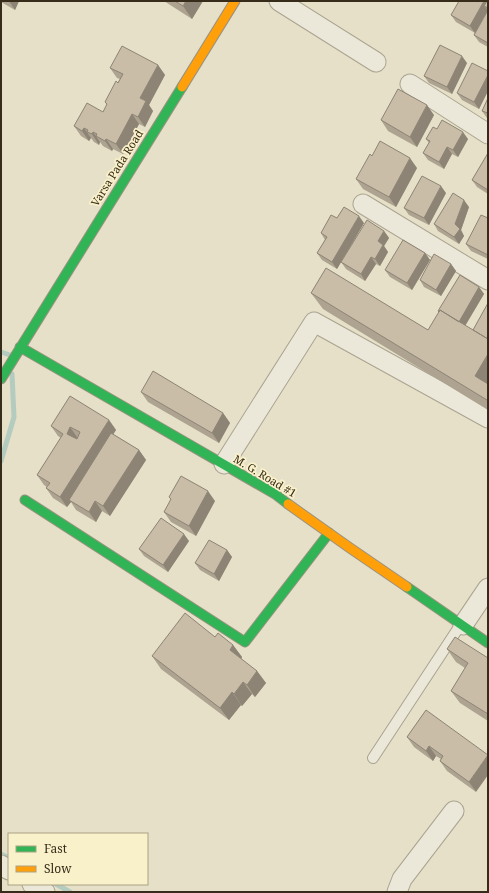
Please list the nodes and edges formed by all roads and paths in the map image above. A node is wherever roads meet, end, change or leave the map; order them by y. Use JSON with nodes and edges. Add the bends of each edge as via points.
{"nodes":[{"id":1,"x":235,"y":1,"type":"edge"},
{"id":2,"x":279,"y":1,"type":"edge"},
{"id":3,"x":376,"y":62,"type":"dead end"},
{"id":4,"x":410,"y":84,"type":"dead end"},
{"id":5,"x":488,"y":134,"type":"edge"},
{"id":6,"x":363,"y":204,"type":"dead end"},
{"id":7,"x":488,"y":280,"type":"edge"},
{"id":8,"x":20,"y":347,"type":"junction"},
{"id":9,"x":1,"y":379,"type":"edge"},
{"id":10,"x":488,"y":418,"type":"edge"},
{"id":11,"x":224,"y":464,"type":"junction"},
{"id":12,"x":25,"y":500,"type":"dead end"},
{"id":13,"x":330,"y":533,"type":"junction"},
{"id":14,"x":488,"y":588,"type":"edge"},
{"id":15,"x":462,"y":625,"type":"junction"},
{"id":16,"x":488,"y":643,"type":"edge"},
{"id":17,"x":373,"y":758,"type":"dead end"},
{"id":18,"x":454,"y":811,"type":"dead end"},
{"id":19,"x":34,"y":885,"type":"edge"},
{"id":20,"x":44,"y":892,"type":"edge"},
{"id":21,"x":397,"y":892,"type":"edge"}],
"edges":[{"from":1,"to":8,"type":"street","name":"Varsa Pada Road"},
{"from":2,"to":3,"type":"street"},
{"from":4,"to":5,"type":"street"},
{"from":6,"to":7,"type":"street"},
{"from":8,"to":9,"type":"street","name":"Varsa Pada Road"},
{"from":8,"to":11,"type":"street","name":"M. G. Road #1"},
{"from":10,"to":11,"type":"street","via":[[314,322]]},
{"from":11,"to":13,"type":"street","name":"M. G. Road #1","via":[[275,494]]},
{"from":12,"to":13,"type":"street","via":[[245,642]]},
{"from":13,"to":15,"type":"street","name":"M. G. Road #1"},
{"from":14,"to":15,"type":"street"},
{"from":15,"to":16,"type":"street","name":"M. G. Road #1"},
{"from":15,"to":17,"type":"lane"},
{"from":18,"to":21,"type":"street","via":[[402,880]]},
{"from":19,"to":20,"type":"street"}]}
